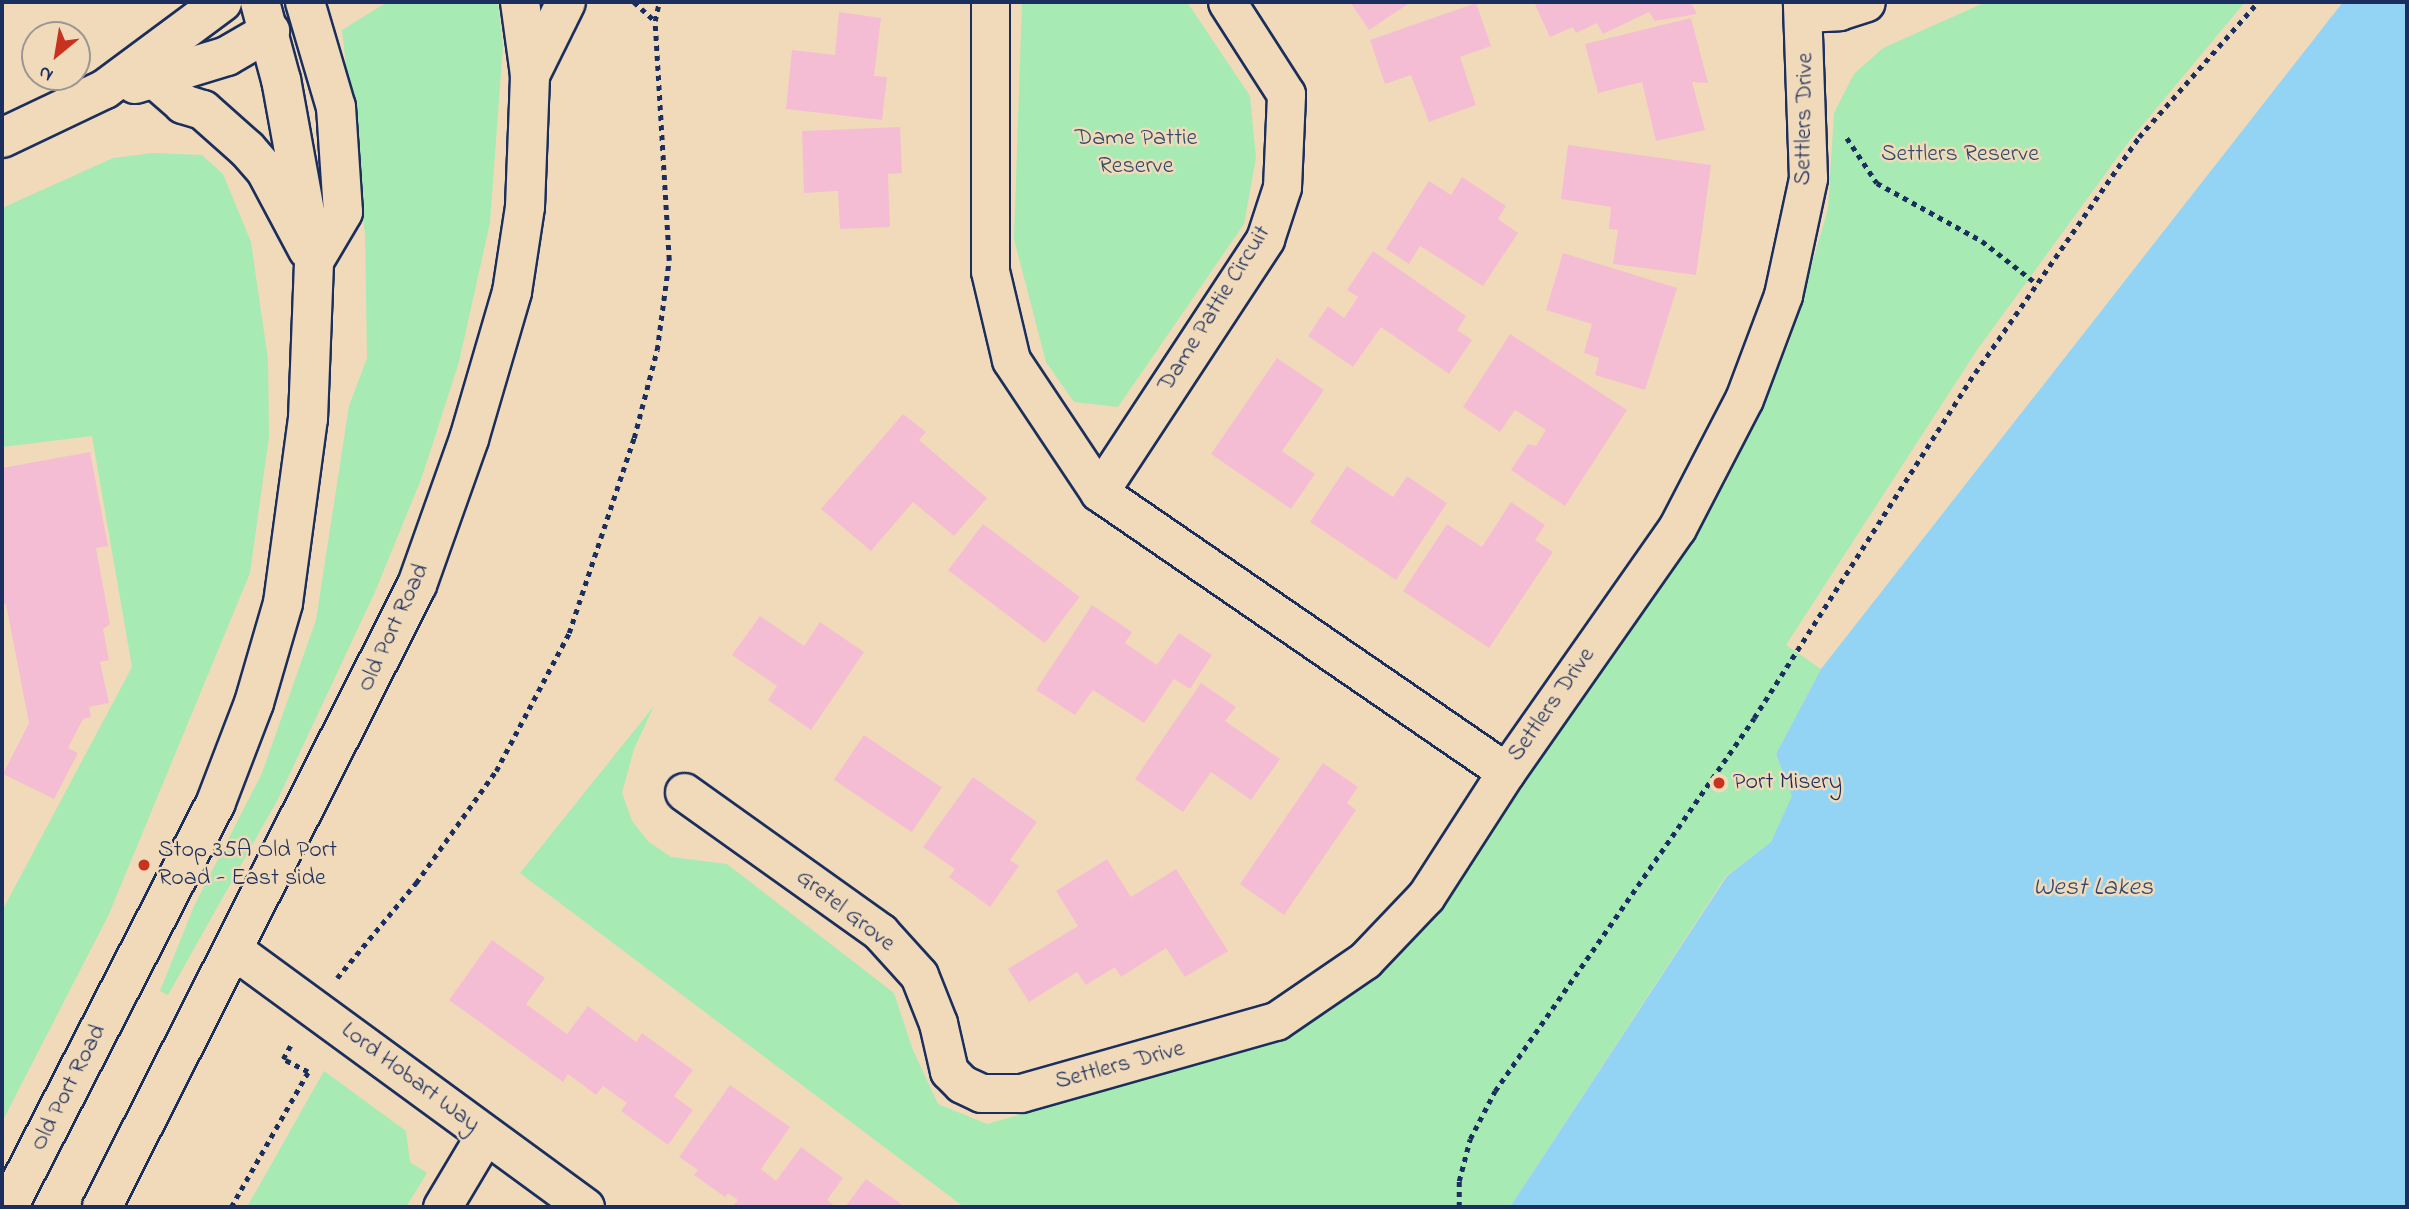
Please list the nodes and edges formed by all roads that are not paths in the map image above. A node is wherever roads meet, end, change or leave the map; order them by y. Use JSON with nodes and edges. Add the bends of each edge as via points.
{"nodes":[{"id":1,"x":222,"y":2,"type":"edge"},
{"id":2,"x":520,"y":2,"type":"edge"},
{"id":3,"x":566,"y":2,"type":"edge"},
{"id":4,"x":990,"y":2,"type":"edge"},
{"id":5,"x":1227,"y":2,"type":"edge"},
{"id":6,"x":1866,"y":2,"type":"edge"},
{"id":7,"x":307,"y":3,"type":"edge"},
{"id":8,"x":1804,"y":7,"type":"edge"},
{"id":9,"x":265,"y":16,"type":"edge"},
{"id":10,"x":530,"y":75,"type":"junction"},
{"id":11,"x":157,"y":81,"type":"junction"},
{"id":12,"x":105,"y":89,"type":"junction"},
{"id":13,"x":2,"y":138,"type":"edge"},
{"id":14,"x":314,"y":261,"type":"junction"},
{"id":15,"x":1099,"y":492,"type":"junction"},
{"id":16,"x":1506,"y":772,"type":"junction"},
{"id":17,"x":684,"y":792,"type":"dead end"},
{"id":18,"x":234,"y":950,"type":"junction"},
{"id":19,"x":949,"y":1071,"type":"joint"},
{"id":20,"x":485,"y":1135,"type":"junction"},
{"id":21,"x":8,"y":1207,"type":"edge"},
{"id":22,"x":102,"y":1207,"type":"edge"},
{"id":23,"x":442,"y":1207,"type":"edge"},
{"id":24,"x":585,"y":1207,"type":"edge"}],
"edges":[{"from":1,"to":12,"type":"main road"},
{"from":2,"to":10,"type":"main road","name":"Old Port Road"},
{"from":3,"to":10,"type":"main road"},
{"from":4,"to":15,"type":"street","via":[[990,271],[1011,360]]},
{"from":5,"to":15,"type":"street","name":"Dame Pattie Circuit","via":[[1286,94],[1282,187],[1265,239]]},
{"from":6,"to":8,"type":"street","via":[[1839,11]]},
{"from":7,"to":9,"type":"main road"},
{"from":7,"to":14,"type":"main road","via":[[335,107],[343,212]]},
{"from":8,"to":16,"type":"street","name":"Settlers Drive","via":[[1808,178],[1783,295],[1744,398],[1677,528]]},
{"from":9,"to":11,"type":"main road","via":[[226,56]]},
{"from":9,"to":14,"type":"main road","name":"Old Port Road"},
{"from":10,"to":18,"type":"main road","name":"Old Port Road","via":[[525,207],[512,292],[469,439],[417,585]]},
{"from":11,"to":12,"type":"main road"},
{"from":11,"to":14,"type":"main road","via":[[183,104],[203,110],[253,157]]},
{"from":12,"to":13,"type":"main road"},
{"from":14,"to":21,"type":"main road","name":"Old Port Road","via":[[307,419],[283,603],[254,703],[216,802]]},
{"from":15,"to":16,"type":"street"},
{"from":16,"to":19,"type":"street","name":"Settlers Drive","via":[[1426,896],[1365,960],[1276,1021],[1021,1093],[981,1093]]},
{"from":17,"to":19,"type":"street","name":"Gretel Grove","via":[[880,932],[919,975],[938,1023]]},
{"from":18,"to":20,"type":"street","name":"Lord Hobart Way"},
{"from":18,"to":22,"type":"main road","name":"Old Port Road"},
{"from":20,"to":23,"type":"street"},
{"from":20,"to":24,"type":"street","name":"Lord Hobart Way"}]}
